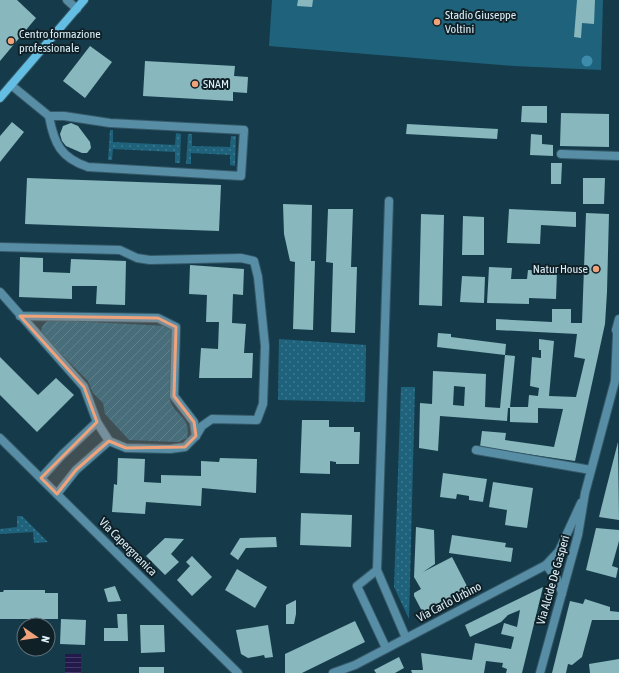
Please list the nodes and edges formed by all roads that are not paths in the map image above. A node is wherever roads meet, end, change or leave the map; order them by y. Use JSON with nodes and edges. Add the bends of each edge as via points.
{"nodes":[{"id":1,"x":67,"y":0,"type":"edge"},
{"id":2,"x":84,"y":0,"type":"edge"},
{"id":3,"x":77,"y":9,"type":"junction"},
{"id":4,"x":11,"y":85,"type":"junction"},
{"id":5,"x":0,"y":98,"type":"edge"},
{"id":6,"x":49,"y":116,"type":"junction"},
{"id":7,"x":561,"y":154,"type":"dead end"},
{"id":8,"x":619,"y":156,"type":"edge"},
{"id":9,"x":389,"y":201,"type":"dead end"},
{"id":10,"x":0,"y":247,"type":"edge"},
{"id":11,"x":0,"y":292,"type":"edge"},
{"id":12,"x":20,"y":316,"type":"junction"},
{"id":13,"x":619,"y":318,"type":"edge"},
{"id":14,"x":618,"y":337,"type":"edge"},
{"id":15,"x":619,"y":373,"type":"edge"},
{"id":16,"x":615,"y":381,"type":"junction"},
{"id":17,"x":97,"y":422,"type":"junction"},
{"id":18,"x":196,"y":436,"type":"junction"},
{"id":19,"x":0,"y":438,"type":"edge"},
{"id":20,"x":109,"y":441,"type":"junction"},
{"id":21,"x":476,"y":450,"type":"dead end"},
{"id":22,"x":591,"y":470,"type":"junction"},
{"id":23,"x":41,"y":478,"type":"junction"},
{"id":24,"x":586,"y":493,"type":"junction"},
{"id":25,"x":58,"y":494,"type":"junction"},
{"id":26,"x":546,"y":565,"type":"junction"},
{"id":27,"x":377,"y":570,"type":"junction"},
{"id":28,"x":562,"y":593,"type":"junction"},
{"id":29,"x":406,"y":638,"type":"junction"},
{"id":30,"x":386,"y":648,"type":"junction"},
{"id":31,"x":238,"y":673,"type":"edge"},
{"id":32,"x":333,"y":673,"type":"edge"},
{"id":33,"x":540,"y":673,"type":"edge"}],
"edges":[{"from":1,"to":3,"type":"street"},
{"from":2,"to":3,"type":"main road"},
{"from":3,"to":4,"type":"main road"},
{"from":4,"to":5,"type":"main road"},
{"from":4,"to":6,"type":"street"},
{"from":6,"to":6,"type":"street","via":[[52,131],[63,154],[73,162],[88,167],[241,176],[244,130],[110,123]]},
{"from":7,"to":8,"type":"street"},
{"from":9,"to":27,"type":"street"},
{"from":10,"to":18,"type":"street","via":[[120,250],[150,260],[241,258],[254,261],[265,346],[263,404],[257,420],[212,419],[202,426]]},
{"from":11,"to":12,"type":"street"},
{"from":12,"to":17,"type":"street","via":[[84,387]]},
{"from":12,"to":18,"type":"street","via":[[158,318],[176,327],[174,396],[194,422]]},
{"from":13,"to":14,"type":"street","name":"Via Alcide De Gasperi","via":[[616,324]]},
{"from":14,"to":16,"type":"street","name":"Via Alcide De Gasperi"},
{"from":15,"to":16,"type":"street","name":"Via Alcide De Gasperi"},
{"from":16,"to":22,"type":"street","name":"Via Alcide De Gasperi"},
{"from":17,"to":20,"type":"street"},
{"from":17,"to":23,"type":"street"},
{"from":18,"to":20,"type":"street","via":[[185,447],[170,449],[126,448]]},
{"from":19,"to":23,"type":"street","name":"Via Capergnanica"},
{"from":20,"to":25,"type":"street","via":[[76,470]]},
{"from":21,"to":22,"type":"street"},
{"from":22,"to":24,"type":"street","name":"Via Alcide De Gasperi"},
{"from":23,"to":25,"type":"street","name":"Via Capergnanica"},
{"from":24,"to":26,"type":"street","name":"Via Alcide De Gasperi","via":[[559,551]]},
{"from":24,"to":28,"type":"street","name":"Via Alcide De Gasperi","via":[[578,535]]},
{"from":25,"to":31,"type":"street","name":"Via Capergnanica"},
{"from":26,"to":28,"type":"street"},
{"from":26,"to":29,"type":"street","name":"Via Carlo Urbino"},
{"from":27,"to":29,"type":"street"},
{"from":27,"to":30,"type":"street","via":[[357,586]]},
{"from":28,"to":33,"type":"street","name":"Via Alcide De Gasperi"},
{"from":29,"to":30,"type":"street","name":"Via Carlo Urbino"},
{"from":30,"to":32,"type":"street","name":"Via Carlo Urbino"}]}
